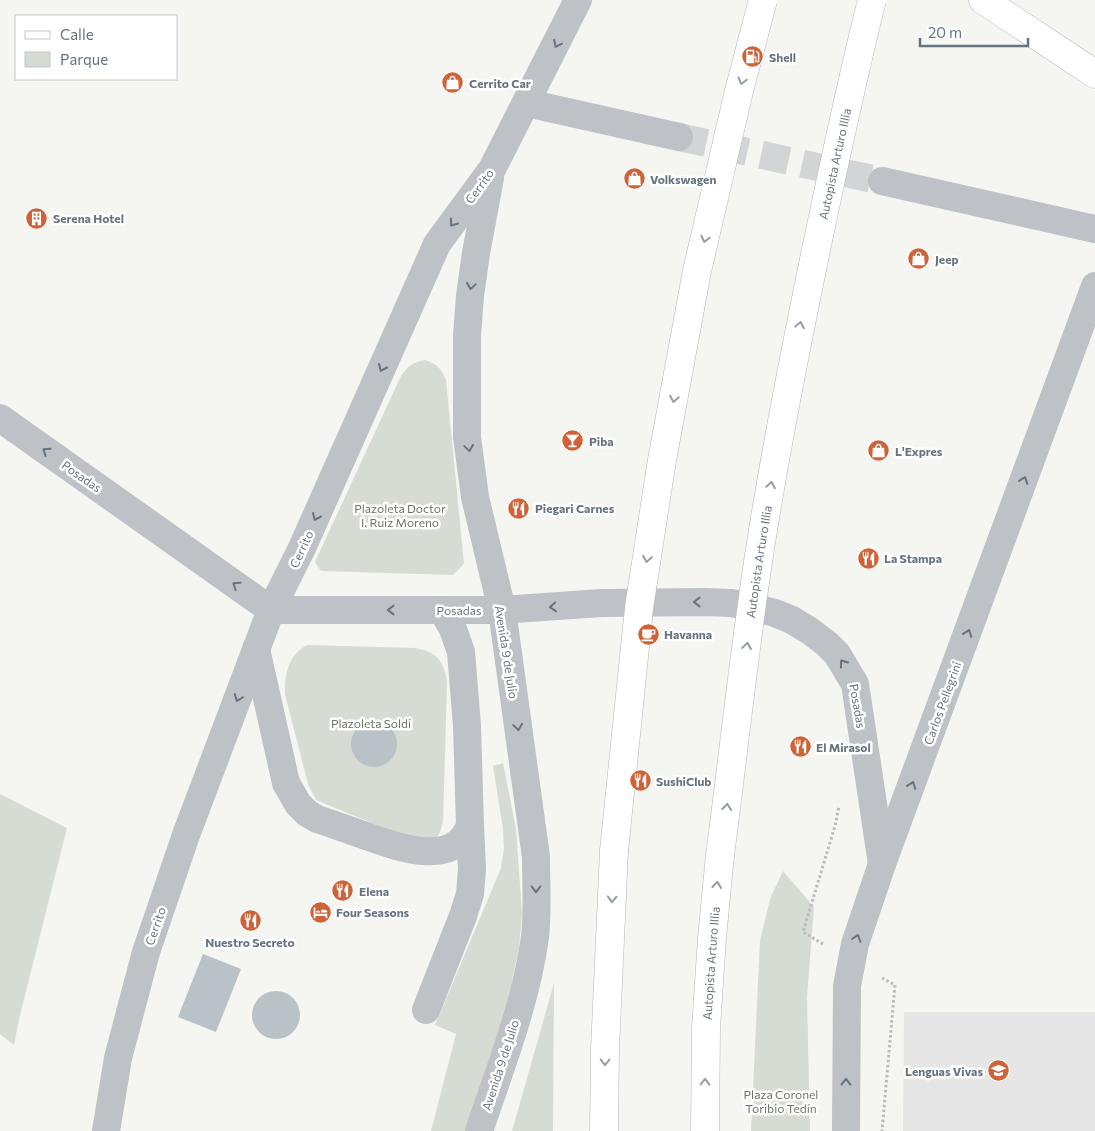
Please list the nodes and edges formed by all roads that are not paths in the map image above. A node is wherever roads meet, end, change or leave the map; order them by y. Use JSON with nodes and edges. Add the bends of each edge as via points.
{"nodes":[{"id":1,"x":578,"y":0,"type":"edge"},
{"id":2,"x":763,"y":0,"type":"edge"},
{"id":3,"x":872,"y":0,"type":"edge"},
{"id":4,"x":983,"y":0,"type":"edge"},
{"id":5,"x":1095,"y":74,"type":"edge"},
{"id":6,"x":527,"y":103,"type":"junction"},
{"id":7,"x":679,"y":137,"type":"tunnel mouth"},
{"id":8,"x":492,"y":169,"type":"junction"},
{"id":9,"x":882,"y":181,"type":"tunnel mouth"},
{"id":10,"x":1095,"y":229,"type":"edge"},
{"id":11,"x":1095,"y":286,"type":"edge"},
{"id":12,"x":0,"y":418,"type":"edge"},
{"id":13,"x":271,"y":610,"type":"junction"},
{"id":14,"x":442,"y":610,"type":"junction"},
{"id":15,"x":502,"y":610,"type":"junction"},
{"id":16,"x":256,"y":649,"type":"junction"},
{"id":17,"x":470,"y":824,"type":"junction"},
{"id":18,"x":882,"y":864,"type":"junction"},
{"id":19,"x":426,"y":1010,"type":"dead end"},
{"id":20,"x":106,"y":1131,"type":"edge"},
{"id":21,"x":479,"y":1131,"type":"edge"},
{"id":22,"x":604,"y":1131,"type":"edge"},
{"id":23,"x":704,"y":1131,"type":"edge"},
{"id":24,"x":846,"y":1131,"type":"edge"}],
"edges":[{"from":1,"to":6,"type":"street","name":"Cerrito","one_way":true},
{"from":2,"to":22,"type":"main road","one_way":true,"bridge":true,"via":[[697,270],[639,608],[614,851]]},
{"from":23,"to":3,"type":"main road","name":"Autopista Arturo Illia","one_way":true,"bridge":true,"via":[[707,1019],[720,856],[765,519],[811,271]]},
{"from":4,"to":5,"type":"main road"},
{"from":6,"to":7,"type":"street"},
{"from":6,"to":8,"type":"street","name":"Cerrito"},
{"from":8,"to":13,"type":"street","name":"Cerrito","one_way":true,"via":[[437,244],[302,548]]},
{"from":8,"to":15,"type":"street","name":"Avenida 9 de Julio","one_way":true,"via":[[476,253],[466,336],[467,436],[475,497]]},
{"from":9,"to":10,"type":"street"},
{"from":18,"to":11,"type":"street","name":"Carlos Pellegrini","one_way":true},
{"from":13,"to":12,"type":"street","name":"Posadas","one_way":true},
{"from":14,"to":13,"type":"street","name":"Posadas","one_way":true},
{"from":13,"to":16,"type":"street","name":"Cerrito"},
{"from":14,"to":15,"type":"street","name":"Posadas"},
{"from":14,"to":17,"type":"street","via":[[461,652]]},
{"from":18,"to":15,"type":"street","name":"Posadas","one_way":true,"via":[[855,684],[837,654],[810,630],[775,613],[731,603],[602,603]]},
{"from":15,"to":21,"type":"street","name":"Avenida 9 de Julio","one_way":true,"via":[[536,857],[535,936],[509,1044]]},
{"from":16,"to":17,"type":"street","via":[[286,784],[307,813],[399,847],[422,851],[442,851],[461,841]]},
{"from":16,"to":20,"type":"street","name":"Cerrito","one_way":true,"via":[[146,952],[118,1058]]},
{"from":17,"to":19,"type":"street","via":[[470,894]]},
{"from":24,"to":18,"type":"street","name":"Carlos Pellegrini","one_way":true,"via":[[847,986],[855,944]]}]}
